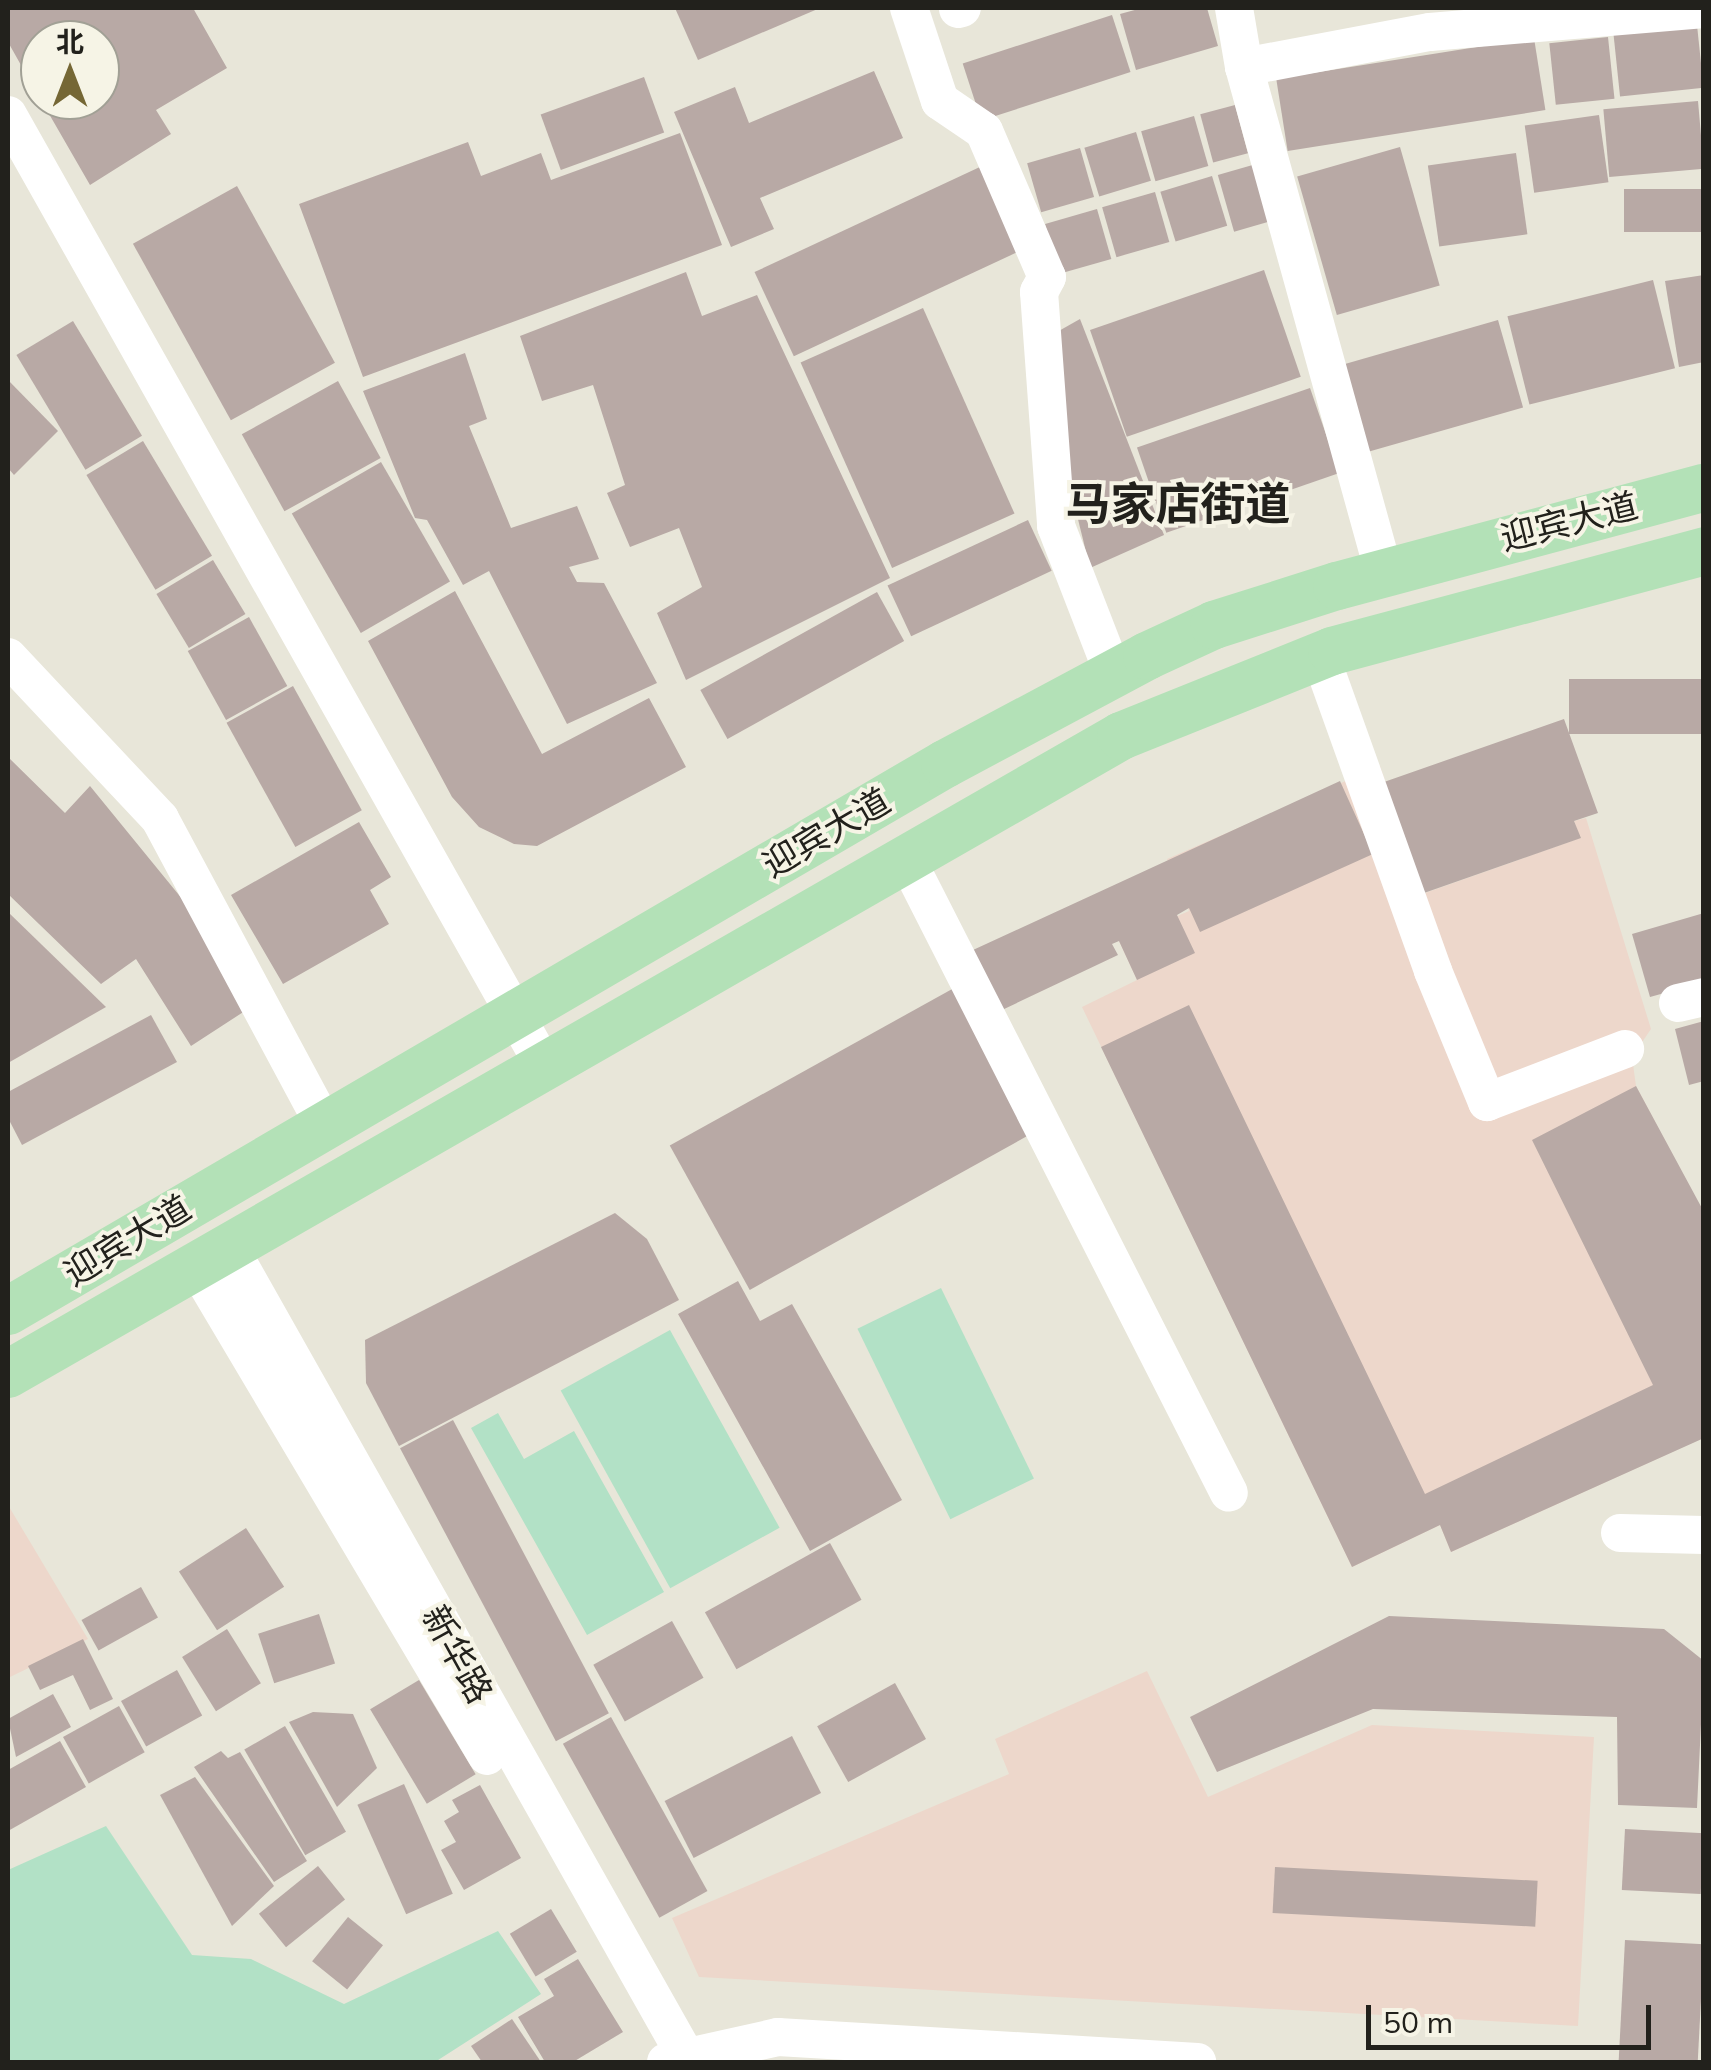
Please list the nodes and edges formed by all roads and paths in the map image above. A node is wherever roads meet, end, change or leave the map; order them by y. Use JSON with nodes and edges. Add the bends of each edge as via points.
{"nodes":[{"id":1,"x":909,"y":8,"type":"edge"},
{"id":2,"x":1234,"y":8,"type":"edge"},
{"id":3,"x":1704,"y":8,"type":"edge"},
{"id":4,"x":1244,"y":67,"type":"junction"},
{"id":5,"x":8,"y":114,"type":"edge"},
{"id":6,"x":1704,"y":488,"type":"edge"},
{"id":7,"x":1704,"y":551,"type":"edge"},
{"id":8,"x":1384,"y":573,"type":"junction"},
{"id":9,"x":1320,"y":655,"type":"junction"},
{"id":10,"x":8,"y":658,"type":"edge"},
{"id":11,"x":1113,"y":673,"type":"junction"},
{"id":12,"x":906,"y":858,"type":"junction"},
{"id":13,"x":515,"y":1013,"type":"junction"},
{"id":14,"x":1625,"y":1049,"type":"dead end"},
{"id":15,"x":543,"y":1064,"type":"junction"},
{"id":16,"x":324,"y":1125,"type":"junction"},
{"id":17,"x":211,"y":1254,"type":"junction"},
{"id":18,"x":8,"y":1311,"type":"edge"},
{"id":19,"x":8,"y":1374,"type":"edge"},
{"id":20,"x":1229,"y":1493,"type":"dead end"},
{"id":21,"x":1620,"y":1532,"type":"dead end"},
{"id":22,"x":1704,"y":1535,"type":"edge"},
{"id":23,"x":680,"y":2061,"type":"edge"},
{"id":24,"x":1010,"y":2062,"type":"edge"},
{"id":25,"x":1197,"y":2062,"type":"edge"}],
"edges":[{"from":1,"to":11,"type":"street","via":[[940,101],[984,131],[1047,277],[1038,292],[1056,526]]},
{"from":2,"to":4,"type":"street"},
{"from":3,"to":4,"type":"street","via":[[1430,32]]},
{"from":4,"to":8,"type":"street"},
{"from":5,"to":13,"type":"street"},
{"from":6,"to":8,"type":"main road","name":"迎宾大道"},
{"from":7,"to":9,"type":"main road","name":"迎宾大道"},
{"from":8,"to":11,"type":"main road","name":"迎宾大道","via":[[1214,626]]},
{"from":9,"to":12,"type":"main road","name":"迎宾大道","via":[[1121,736]]},
{"from":9,"to":14,"type":"street","via":[[1487,1102]]},
{"from":10,"to":16,"type":"street","via":[[160,819]]},
{"from":11,"to":13,"type":"main road","name":"迎宾大道"},
{"from":12,"to":15,"type":"main road","name":"迎宾大道"},
{"from":12,"to":20,"type":"street"},
{"from":13,"to":15,"type":"street"},
{"from":13,"to":16,"type":"main road","name":"迎宾大道"},
{"from":15,"to":17,"type":"main road","name":"迎宾大道"},
{"from":16,"to":18,"type":"main road","name":"迎宾大道"},
{"from":17,"to":19,"type":"main road","name":"迎宾大道"},
{"from":17,"to":23,"type":"street","name":"新华路"},
{"from":21,"to":22,"type":"street"},
{"from":23,"to":24,"type":"street","via":[[776,2048]]},
{"from":23,"to":25,"type":"street","via":[[778,2038]]}]}
